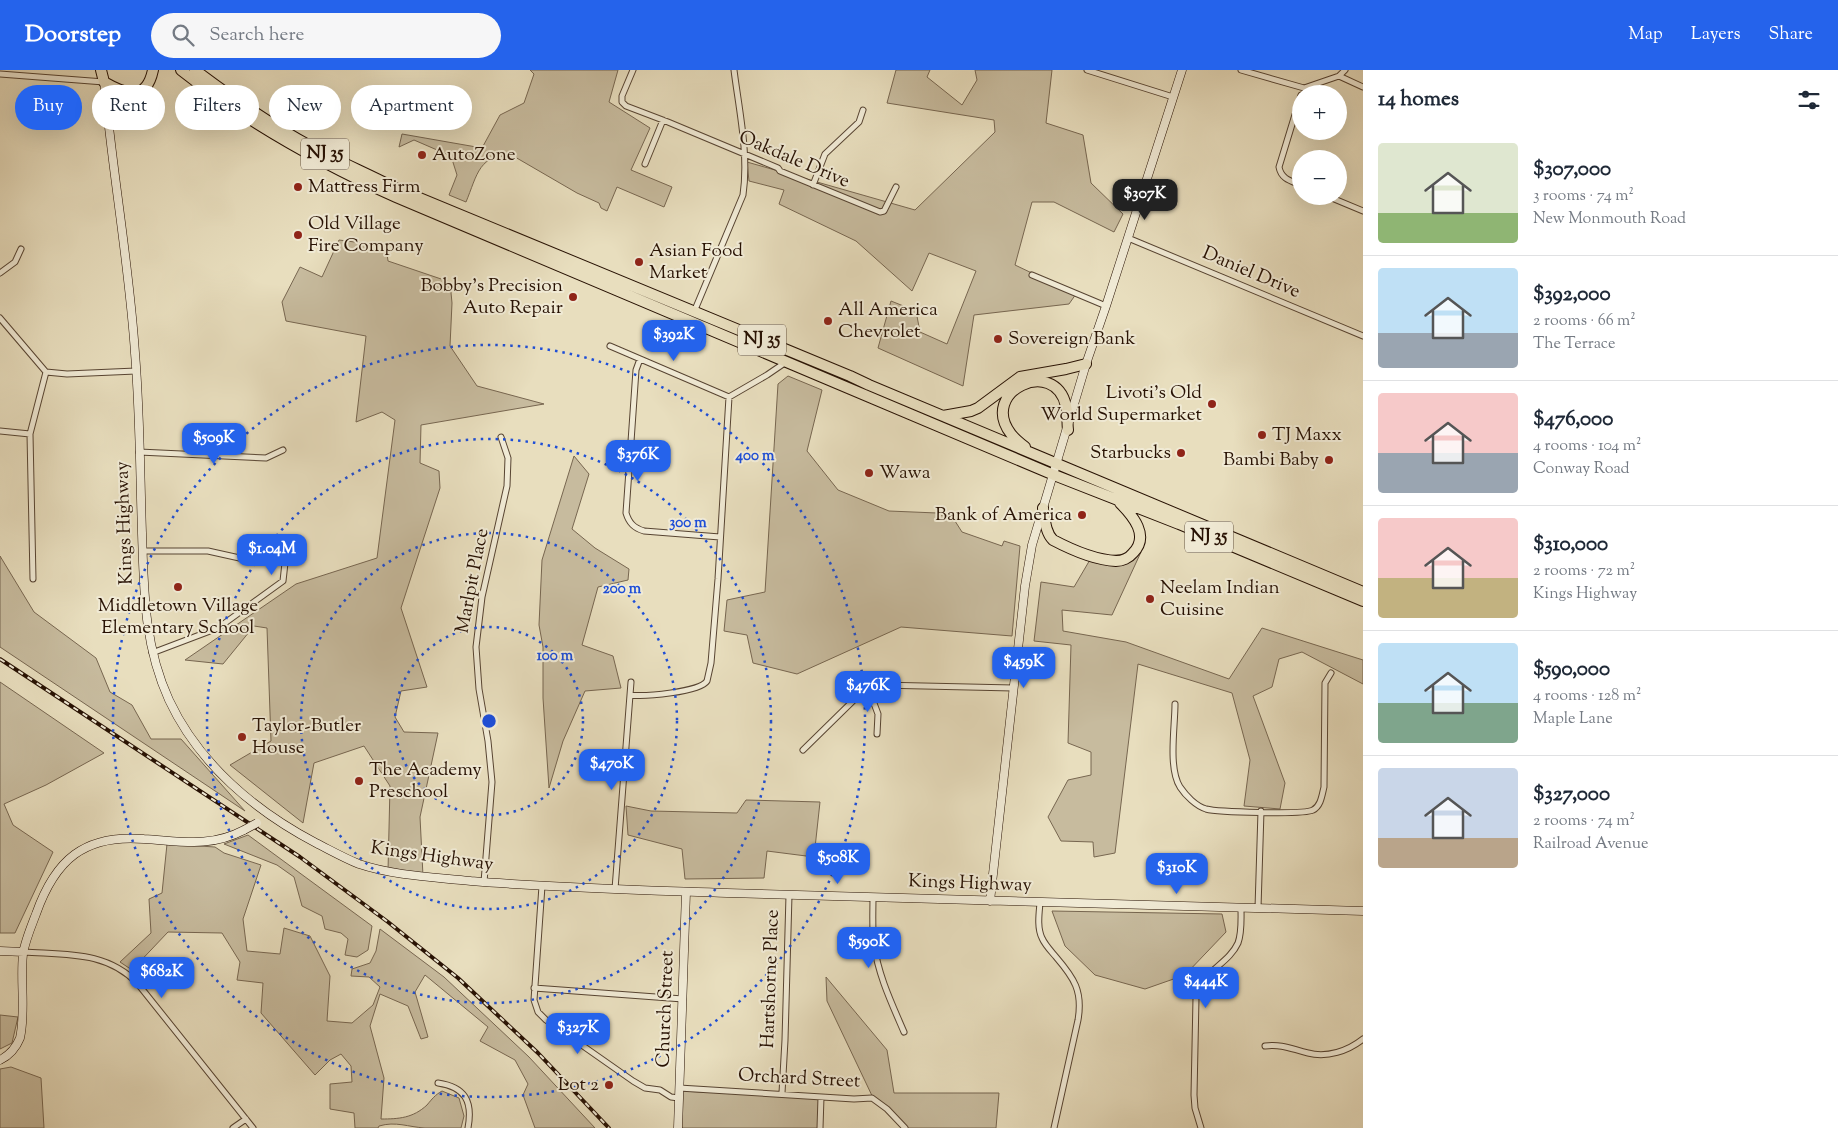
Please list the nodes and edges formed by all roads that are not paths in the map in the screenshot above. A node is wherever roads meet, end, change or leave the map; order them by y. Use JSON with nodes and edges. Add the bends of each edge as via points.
{"nodes":[{"id":1,"x":102,"y":70,"type":"edge"},
{"id":2,"x":152,"y":70,"type":"edge"},
{"id":3,"x":181,"y":70,"type":"edge"},
{"id":4,"x":195,"y":70,"type":"edge"},
{"id":5,"x":633,"y":70,"type":"edge"},
{"id":6,"x":734,"y":70,"type":"edge"},
{"id":7,"x":1087,"y":70,"type":"edge"},
{"id":8,"x":1182,"y":70,"type":"edge"},
{"id":9,"x":1241,"y":70,"type":"edge"},
{"id":10,"x":1345,"y":70,"type":"edge"},
{"id":11,"x":0,"y":74,"type":"edge"},
{"id":12,"x":1339,"y":76,"type":"junction"},
{"id":13,"x":104,"y":82,"type":"junction"},
{"id":14,"x":1318,"y":85,"type":"edge"},
{"id":15,"x":1363,"y":87,"type":"edge"},
{"id":16,"x":1292,"y":88,"type":"edge"},
{"id":17,"x":1173,"y":97,"type":"junction"},
{"id":18,"x":863,"y":110,"type":"dead end"},
{"id":19,"x":666,"y":121,"type":"junction"},
{"id":20,"x":1292,"y":124,"type":"edge"},
{"id":21,"x":744,"y":155,"type":"junction"},
{"id":22,"x":645,"y":164,"type":"dead end"},
{"id":23,"x":1292,"y":181,"type":"edge"},
{"id":24,"x":813,"y":185,"type":"junction"},
{"id":25,"x":896,"y":187,"type":"dead end"},
{"id":26,"x":1347,"y":204,"type":"edge"},
{"id":27,"x":1363,"y":211,"type":"edge"},
{"id":28,"x":1128,"y":238,"type":"junction"},
{"id":29,"x":21,"y":249,"type":"dead end"},
{"id":30,"x":0,"y":274,"type":"edge"},
{"id":31,"x":1032,"y":275,"type":"dead end"},
{"id":32,"x":1106,"y":306,"type":"junction"},
{"id":33,"x":694,"y":312,"type":"junction"},
{"id":34,"x":0,"y":318,"type":"edge"},
{"id":35,"x":1363,"y":336,"type":"edge"},
{"id":36,"x":610,"y":346,"type":"dead end"},
{"id":37,"x":640,"y":359,"type":"junction"},
{"id":38,"x":786,"y":362,"type":"junction"},
{"id":39,"x":1086,"y":364,"type":"junction"},
{"id":40,"x":136,"y":371,"type":"junction"},
{"id":41,"x":46,"y":372,"type":"junction"},
{"id":42,"x":728,"y":397,"type":"junction"},
{"id":43,"x":943,"y":416,"type":"junction"},
{"id":44,"x":1068,"y":430,"type":"junction"},
{"id":45,"x":0,"y":431,"type":"edge"},
{"id":46,"x":30,"y":434,"type":"junction"},
{"id":47,"x":500,"y":437,"type":"dead end"},
{"id":48,"x":283,"y":450,"type":"dead end"},
{"id":49,"x":140,"y":452,"type":"junction"},
{"id":50,"x":1029,"y":452,"type":"junction"},
{"id":51,"x":1058,"y":463,"type":"junction"},
{"id":52,"x":1054,"y":475,"type":"junction"},
{"id":53,"x":1116,"y":499,"type":"junction"},
{"id":54,"x":1043,"y":508,"type":"junction"},
{"id":55,"x":720,"y":537,"type":"junction"},
{"id":56,"x":143,"y":551,"type":"junction"},
{"id":57,"x":33,"y":579,"type":"dead end"},
{"id":58,"x":1363,"y":592,"type":"edge"},
{"id":59,"x":1363,"y":601,"type":"edge"},
{"id":60,"x":152,"y":653,"type":"junction"},
{"id":61,"x":1331,"y":673,"type":"dead end"},
{"id":62,"x":631,"y":682,"type":"dead end"},
{"id":63,"x":1013,"y":688,"type":"junction"},
{"id":64,"x":869,"y":690,"type":"junction"},
{"id":65,"x":630,"y":696,"type":"junction"},
{"id":66,"x":1175,"y":704,"type":"dead end"},
{"id":67,"x":877,"y":734,"type":"dead end"},
{"id":68,"x":803,"y":750,"type":"dead end"},
{"id":69,"x":1261,"y":811,"type":"junction"},
{"id":70,"x":270,"y":815,"type":"junction"},
{"id":71,"x":484,"y":882,"type":"junction"},
{"id":72,"x":542,"y":886,"type":"junction"},
{"id":73,"x":615,"y":889,"type":"junction"},
{"id":74,"x":686,"y":892,"type":"junction"},
{"id":75,"x":788,"y":895,"type":"junction"},
{"id":76,"x":874,"y":897,"type":"junction"},
{"id":77,"x":990,"y":901,"type":"junction"},
{"id":78,"x":1040,"y":903,"type":"junction"},
{"id":79,"x":1241,"y":908,"type":"junction"},
{"id":80,"x":1258,"y":908,"type":"junction"},
{"id":81,"x":1363,"y":911,"type":"edge"},
{"id":82,"x":0,"y":950,"type":"edge"},
{"id":83,"x":24,"y":952,"type":"junction"},
{"id":84,"x":534,"y":988,"type":"junction"},
{"id":85,"x":683,"y":999,"type":"junction"},
{"id":86,"x":904,"y":1032,"type":"dead end"},
{"id":87,"x":1363,"y":1039,"type":"edge"},
{"id":88,"x":1266,"y":1046,"type":"dead end"},
{"id":89,"x":0,"y":1060,"type":"edge"},
{"id":90,"x":438,"y":1084,"type":"dead end"},
{"id":91,"x":679,"y":1088,"type":"junction"},
{"id":92,"x":782,"y":1094,"type":"junction"},
{"id":93,"x":821,"y":1097,"type":"junction"},
{"id":94,"x":679,"y":1098,"type":"junction"},
{"id":95,"x":246,"y":1119,"type":"junction"},
{"id":96,"x":233,"y":1128,"type":"edge"},
{"id":97,"x":253,"y":1128,"type":"edge"},
{"id":98,"x":468,"y":1128,"type":"edge"},
{"id":99,"x":678,"y":1128,"type":"edge"},
{"id":100,"x":820,"y":1128,"type":"edge"},
{"id":101,"x":906,"y":1128,"type":"edge"},
{"id":102,"x":1054,"y":1128,"type":"edge"},
{"id":103,"x":1201,"y":1128,"type":"edge"}],
"edges":[{"from":1,"to":13,"type":"highway"},
{"from":2,"to":13,"type":"highway","via":[[148,83],[134,93],[122,92]]},
{"from":3,"to":38,"type":"highway","number":"NJ 35","via":[[253,122],[331,167]]},
{"from":4,"to":33,"type":"highway","number":"NJ 35","via":[[238,102],[327,155],[393,187]]},
{"from":5,"to":19,"type":"street","name":"Oakdale Drive","via":[[622,102]]},
{"from":6,"to":21,"type":"street"},
{"from":7,"to":17,"type":"street"},
{"from":8,"to":17,"type":"street"},
{"from":9,"to":16,"type":"street"},
{"from":10,"to":12,"type":"street"},
{"from":11,"to":13,"type":"street"},
{"from":12,"to":14,"type":"street"},
{"from":12,"to":15,"type":"street"},
{"from":13,"to":40,"type":"street","name":"Kings Highway"},
{"from":17,"to":28,"type":"street"},
{"from":18,"to":24,"type":"street","via":[[859,122],[825,154]]},
{"from":19,"to":21,"type":"street","name":"Oakdale Drive"},
{"from":19,"to":22,"type":"street"},
{"from":20,"to":23,"type":"street","via":[[1279,166],[1284,178]]},
{"from":21,"to":24,"type":"street","name":"Oakdale Drive"},
{"from":21,"to":33,"type":"street","via":[[745,183],[741,203]]},
{"from":24,"to":25,"type":"street","name":"Oakdale Drive","via":[[880,212],[884,211]]},
{"from":26,"to":27,"type":"street"},
{"from":28,"to":32,"type":"street"},
{"from":28,"to":35,"type":"street","name":"Daniel Drive"},
{"from":29,"to":30,"type":"street","via":[[15,262]]},
{"from":31,"to":32,"type":"street"},
{"from":32,"to":39,"type":"street"},
{"from":33,"to":43,"type":"highway","number":"NJ 35"},
{"from":34,"to":41,"type":"street"},
{"from":36,"to":37,"type":"street"},
{"from":37,"to":42,"type":"street"},
{"from":37,"to":55,"type":"street","via":[[636,370],[626,513],[629,521],[644,531]]},
{"from":38,"to":42,"type":"street"},
{"from":38,"to":52,"type":"highway","number":"NJ 35"},
{"from":39,"to":43,"type":"highway","via":[[1022,376],[971,412]]},
{"from":39,"to":44,"type":"street"},
{"from":40,"to":41,"type":"street"},
{"from":40,"to":49,"type":"street","name":"Kings Highway"},
{"from":41,"to":46,"type":"street"},
{"from":42,"to":55,"type":"street"},
{"from":43,"to":50,"type":"highway","number":"NJ 35"},
{"from":44,"to":50,"type":"highway","via":[[1066,406],[1054,387],[1034,381],[1018,387],[1008,396],[1004,417],[1011,434]]},
{"from":44,"to":51,"type":"street"},
{"from":45,"to":46,"type":"street"},
{"from":46,"to":57,"type":"street"},
{"from":47,"to":71,"type":"street","name":"Marlpit Place","via":[[508,458],[507,486],[482,597],[476,647],[492,782]]},
{"from":48,"to":49,"type":"street","via":[[266,458]]},
{"from":49,"to":56,"type":"street","name":"Kings Highway"},
{"from":50,"to":51,"type":"highway","number":"NJ 35"},
{"from":51,"to":52,"type":"street"},
{"from":51,"to":58,"type":"highway","number":"NJ 35"},
{"from":52,"to":53,"type":"highway","number":"NJ 35"},
{"from":52,"to":54,"type":"street"},
{"from":53,"to":54,"type":"highway","via":[[1133,516],[1140,536],[1135,551],[1117,561],[1086,554],[1054,540],[1050,537]]},
{"from":53,"to":59,"type":"highway","number":"NJ 35"},
{"from":54,"to":63,"type":"street","via":[[1027,570]]},
{"from":55,"to":65,"type":"street","via":[[707,681],[700,687],[643,697]]},
{"from":56,"to":60,"type":"street","name":"Kings Highway","via":[[144,600]]},
{"from":56,"to":60,"type":"street","via":[[208,551],[244,559],[276,558],[285,564],[283,580],[218,628]]},
{"from":60,"to":70,"type":"street","name":"Kings Highway","via":[[169,699],[190,736],[220,774]]},
{"from":61,"to":69,"type":"street","via":[[1325,682],[1324,787],[1320,803],[1315,810],[1292,814]]},
{"from":62,"to":65,"type":"street"},
{"from":63,"to":64,"type":"street","via":[[886,684]]},
{"from":63,"to":77,"type":"street"},
{"from":64,"to":67,"type":"street","via":[[878,714]]},
{"from":64,"to":68,"type":"street"},
{"from":65,"to":73,"type":"street"},
{"from":66,"to":69,"type":"street","via":[[1174,768],[1177,782],[1185,794],[1205,809]]},
{"from":69,"to":80,"type":"street"},
{"from":70,"to":71,"type":"street","name":"Kings Highway","via":[[303,836],[365,866]]},
{"from":70,"to":83,"type":"street","bridge":true,"via":[[229,838],[215,841],[117,838],[82,850],[62,866],[47,886]]},
{"from":71,"to":72,"type":"street","name":"Kings Highway"},
{"from":72,"to":73,"type":"street","name":"Kings Highway"},
{"from":72,"to":84,"type":"street"},
{"from":73,"to":74,"type":"street","name":"Kings Highway"},
{"from":74,"to":75,"type":"street","name":"Kings Highway"},
{"from":74,"to":85,"type":"street","name":"Church Street"},
{"from":75,"to":76,"type":"street","name":"Kings Highway"},
{"from":75,"to":92,"type":"street","name":"Hartshorne Place"},
{"from":76,"to":77,"type":"street","name":"Kings Highway"},
{"from":76,"to":86,"type":"street","via":[[876,954],[886,990]]},
{"from":77,"to":78,"type":"street","name":"Kings Highway"},
{"from":78,"to":79,"type":"street","name":"Kings Highway"},
{"from":78,"to":102,"type":"street","via":[[1040,935],[1072,977],[1080,1003]]},
{"from":79,"to":80,"type":"street","name":"Kings Highway"},
{"from":79,"to":103,"type":"street","via":[[1237,945],[1202,982],[1196,998],[1194,1095]]},
{"from":80,"to":81,"type":"street","name":"Kings Highway"},
{"from":82,"to":83,"type":"street"},
{"from":83,"to":89,"type":"street","via":[[20,1038],[15,1049]]},
{"from":83,"to":95,"type":"street","via":[[96,958],[125,972]]},
{"from":84,"to":85,"type":"street"},
{"from":84,"to":94,"type":"street","via":[[538,1012],[546,1020],[633,1081]]},
{"from":85,"to":91,"type":"street","name":"Church Street"},
{"from":87,"to":88,"type":"street","via":[[1352,1047],[1329,1054],[1309,1054],[1283,1045]]},
{"from":90,"to":98,"type":"street","via":[[458,1088],[466,1097]]},
{"from":91,"to":92,"type":"street","name":"Orchard Street"},
{"from":91,"to":94,"type":"street","name":"Church Street"},
{"from":92,"to":93,"type":"street","name":"Orchard Street"},
{"from":93,"to":100,"type":"street"},
{"from":93,"to":101,"type":"street","name":"Orchard Street","via":[[872,1098]]},
{"from":94,"to":99,"type":"street","name":"Church Street"},
{"from":95,"to":96,"type":"street"},
{"from":95,"to":97,"type":"street"}]}
